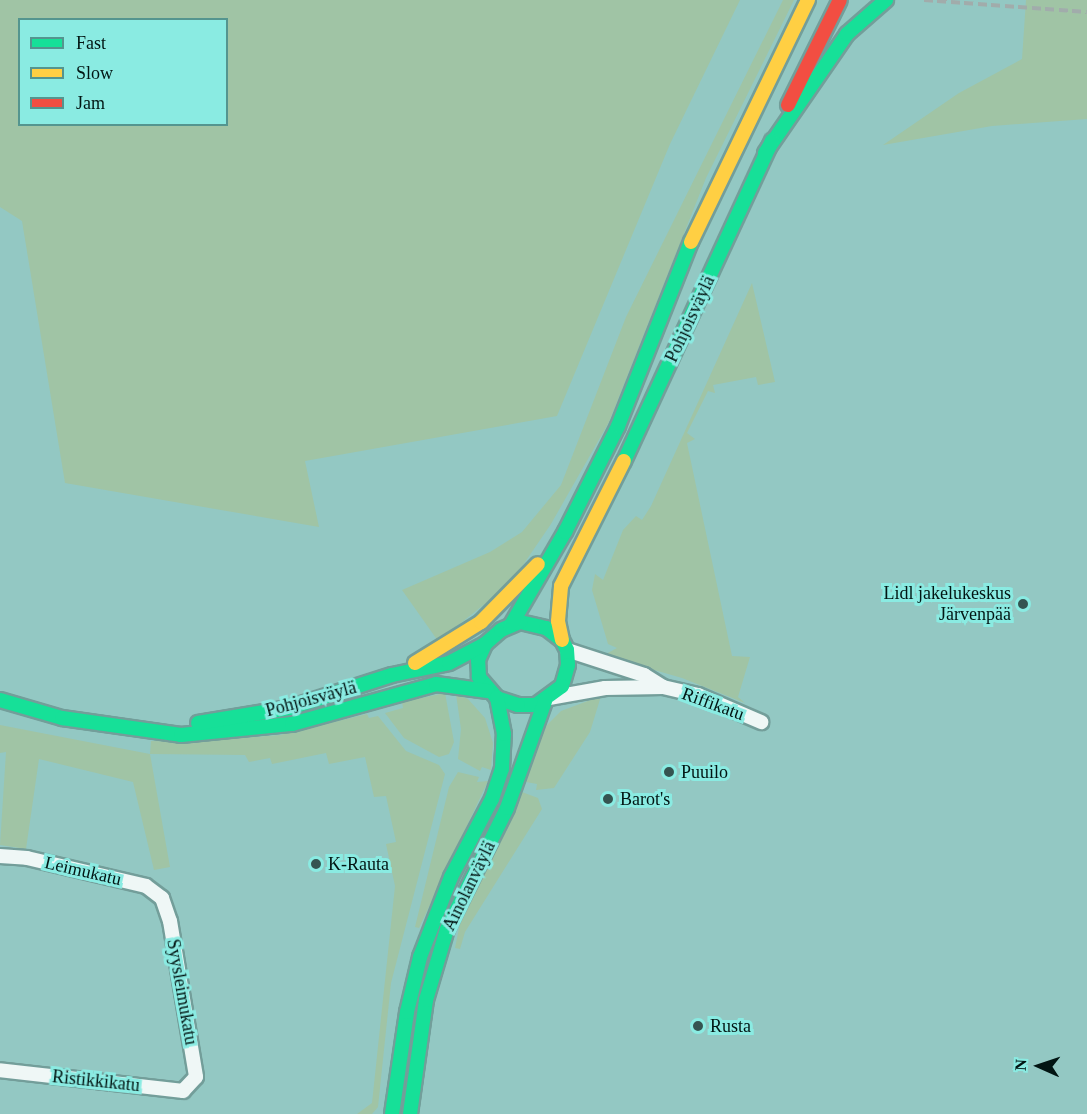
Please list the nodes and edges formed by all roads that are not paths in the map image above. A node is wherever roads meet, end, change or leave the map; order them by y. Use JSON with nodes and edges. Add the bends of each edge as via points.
{"nodes":[{"id":1,"x":808,"y":0,"type":"edge"},
{"id":2,"x":840,"y":0,"type":"edge"},
{"id":3,"x":885,"y":0,"type":"edge"},
{"id":4,"x":765,"y":153,"type":"junction"},
{"id":5,"x":565,"y":532,"type":"junction"},
{"id":6,"x":511,"y":625,"type":"junction"},
{"id":7,"x":485,"y":644,"type":"junction"},
{"id":8,"x":564,"y":645,"type":"junction"},
{"id":9,"x":392,"y":675,"type":"junction"},
{"id":10,"x":663,"y":687,"type":"junction"},
{"id":11,"x":493,"y":694,"type":"junction"},
{"id":12,"x":547,"y":699,"type":"junction"},
{"id":13,"x":0,"y":700,"type":"edge"},
{"id":14,"x":761,"y":722,"type":"dead end"},
{"id":15,"x":131,"y":727,"type":"junction"},
{"id":16,"x":0,"y":856,"type":"edge"},
{"id":17,"x":162,"y":898,"type":"joint"},
{"id":18,"x":0,"y":1070,"type":"edge"},
{"id":19,"x":191,"y":1084,"type":"joint"},
{"id":20,"x":392,"y":1114,"type":"edge"},
{"id":21,"x":410,"y":1114,"type":"edge"}],
"edges":[{"from":1,"to":5,"type":"main road","name":"Pohjoisväylä","via":[[705,208],[618,426]]},
{"from":2,"to":4,"type":"main road","name":"Pohjoisväylä"},
{"from":3,"to":4,"type":"main road","via":[[847,34]]},
{"from":4,"to":8,"type":"main road","name":"Pohjoisväylä","via":[[609,494],[561,586],[558,598]]},
{"from":5,"to":6,"type":"main road","name":"Pohjoisväylä"},
{"from":5,"to":9,"type":"main road","via":[[519,586],[481,622],[446,648]]},
{"from":6,"to":7,"type":"main road"},
{"from":6,"to":8,"type":"main road","via":[[530,622]]},
{"from":7,"to":9,"type":"main road","name":"Pohjoisväylä","via":[[457,660]]},
{"from":7,"to":11,"type":"main road","via":[[478,668]]},
{"from":8,"to":10,"type":"street","name":"Riffikatu","via":[[644,675]]},
{"from":8,"to":12,"type":"main road","via":[[566,677]]},
{"from":9,"to":15,"type":"main road","name":"Pohjoisväylä","via":[[289,708],[192,723]]},
{"from":10,"to":12,"type":"street","name":"Riffikatu","via":[[605,688]]},
{"from":10,"to":14,"type":"street","name":"Riffikatu","via":[[698,695]]},
{"from":11,"to":12,"type":"main road","via":[[518,705]]},
{"from":11,"to":15,"type":"main road","name":"Pohjoisväylä","via":[[430,685],[292,724],[229,733],[161,735]]},
{"from":11,"to":20,"type":"main road","name":"Ainolanväylä","via":[[504,734],[502,769],[492,800],[451,877],[420,957],[407,1012]]},
{"from":12,"to":21,"type":"main road","name":"Ainolanväylä","via":[[527,743],[507,808],[447,929],[426,1000]]},
{"from":13,"to":15,"type":"main road","name":"Pohjoisväylä","via":[[62,718]]},
{"from":16,"to":17,"type":"street","name":"Leimukatu","via":[[27,858],[146,886]]},
{"from":17,"to":19,"type":"street","name":"Syysleimukatu","via":[[186,1009],[196,1077]]},
{"from":18,"to":19,"type":"street","name":"Ristikkikatu","via":[[183,1090]]}]}
